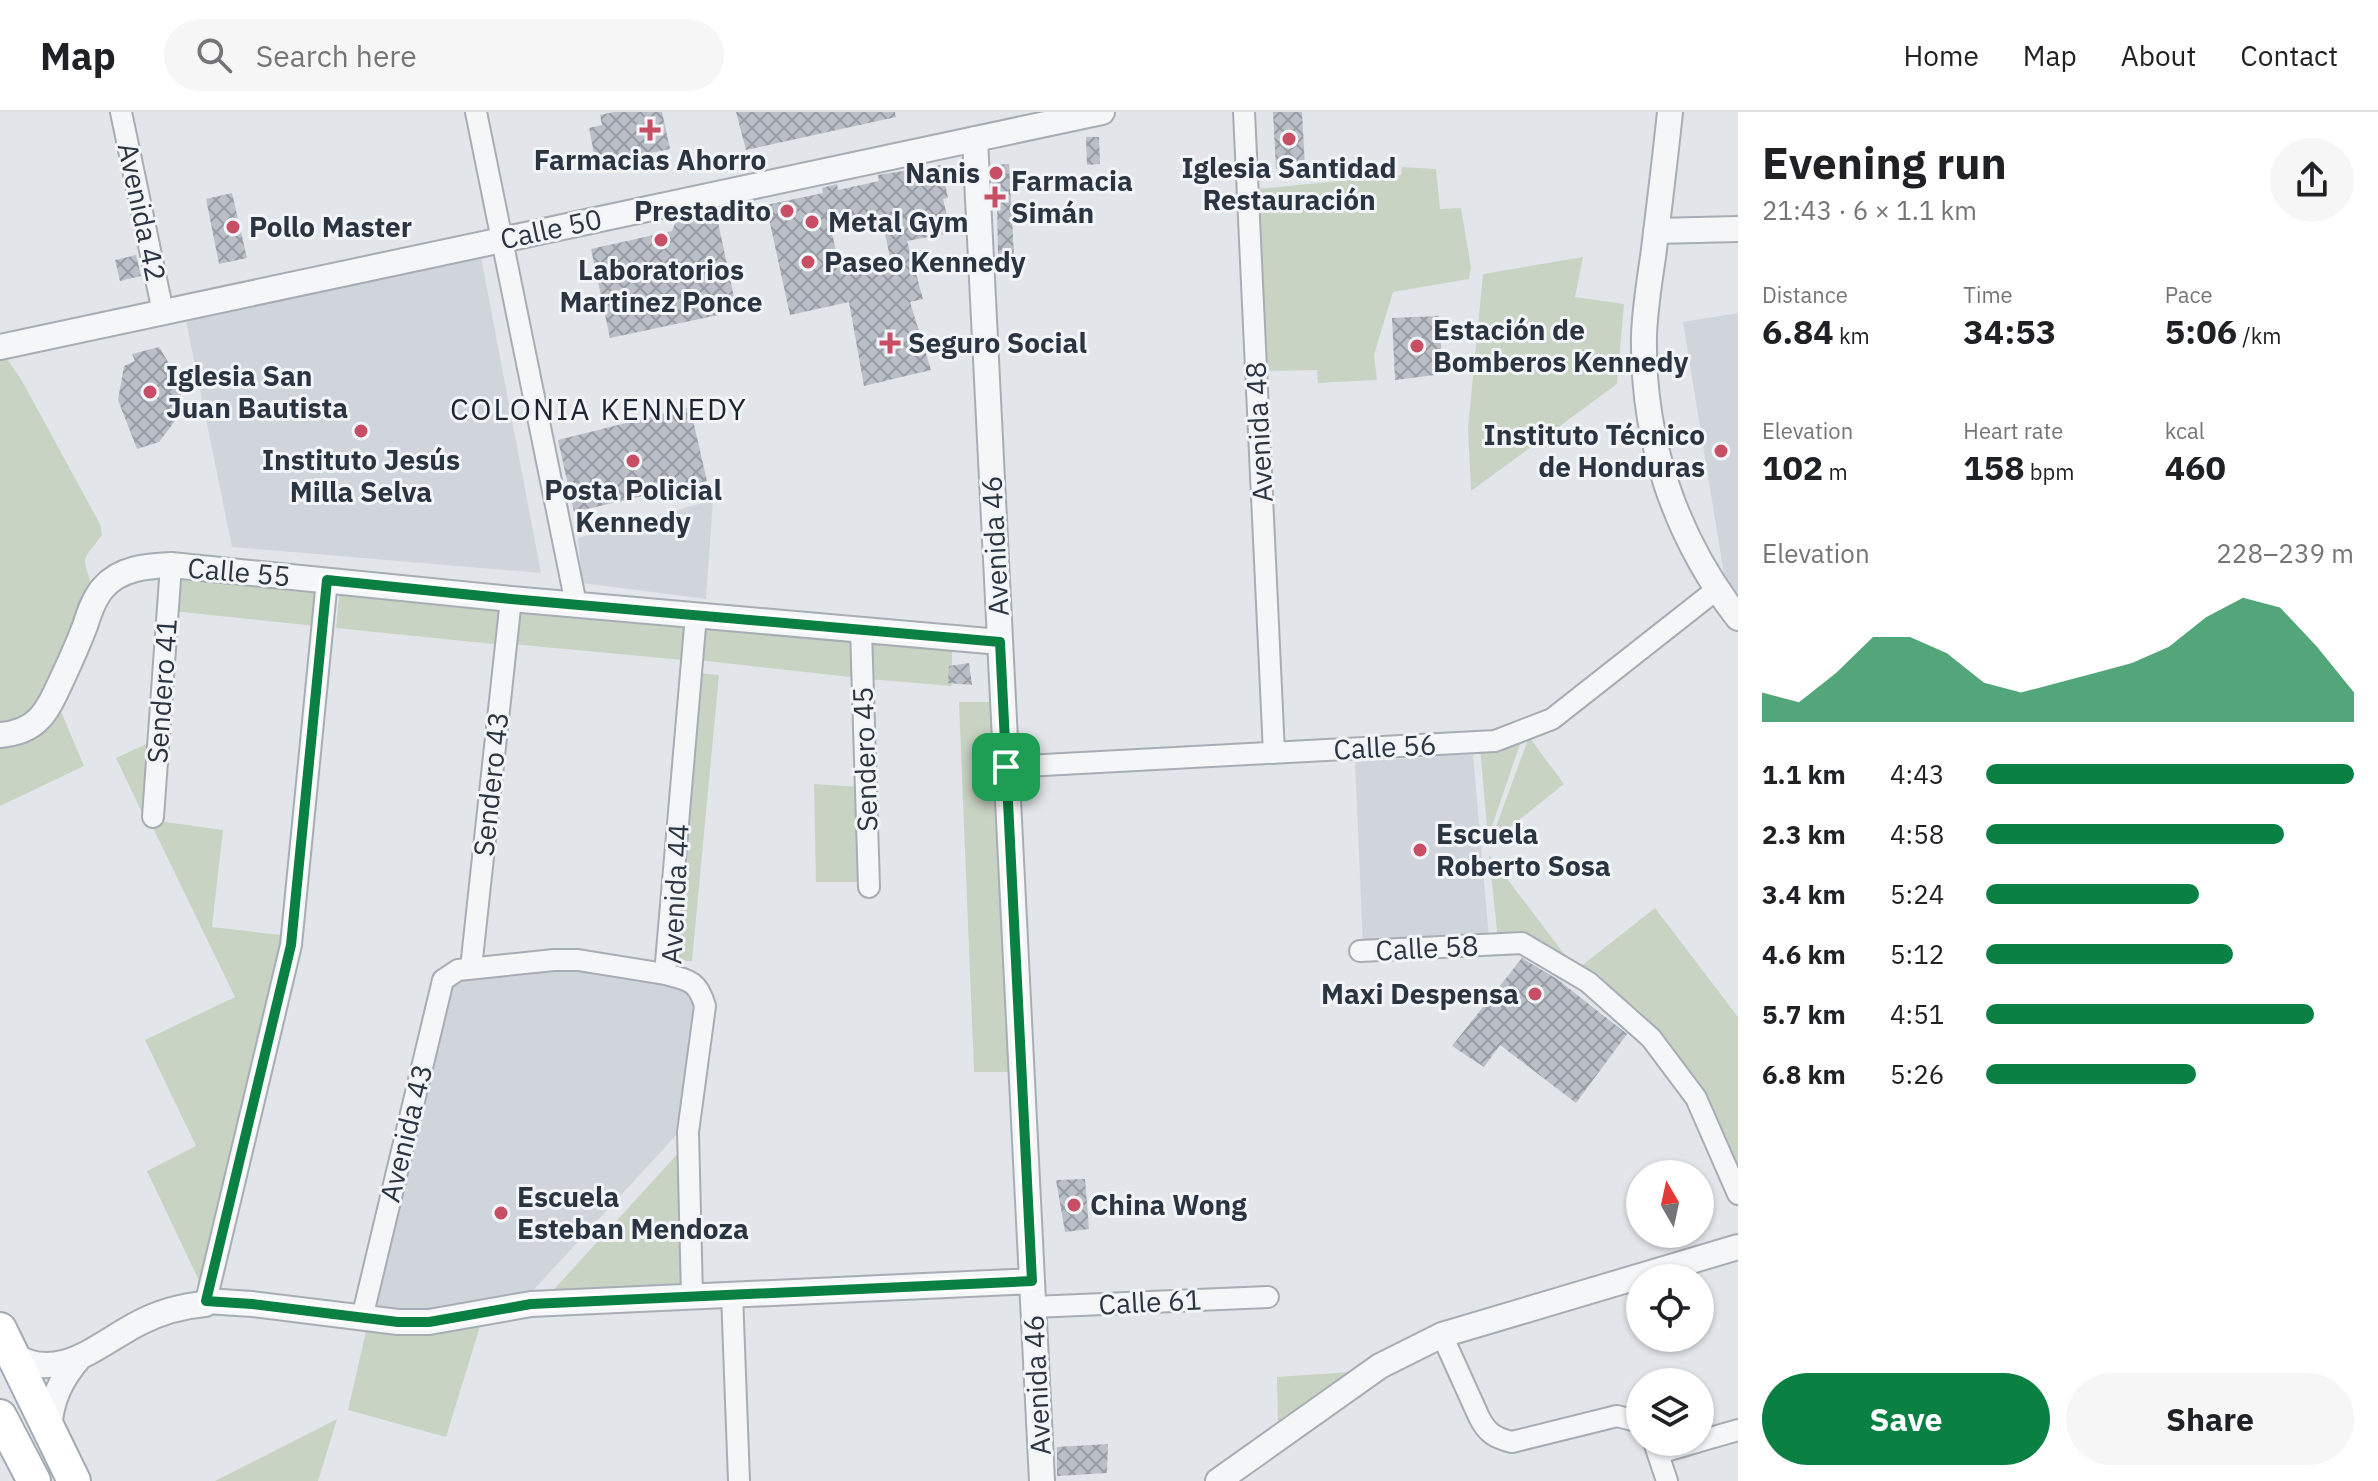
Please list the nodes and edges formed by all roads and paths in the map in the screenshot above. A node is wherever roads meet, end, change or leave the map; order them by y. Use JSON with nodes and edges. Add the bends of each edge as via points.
{"nodes":[{"id":1,"x":121,"y":112,"type":"edge"},
{"id":2,"x":476,"y":112,"type":"edge"},
{"id":3,"x":1102,"y":112,"type":"edge"},
{"id":4,"x":1244,"y":112,"type":"edge"},
{"id":5,"x":1670,"y":112,"type":"edge"},
{"id":6,"x":975,"y":139,"type":"junction"},
{"id":7,"x":1738,"y":229,"type":"edge"},
{"id":8,"x":1656,"y":231,"type":"junction"},
{"id":9,"x":502,"y":240,"type":"junction"},
{"id":10,"x":163,"y":312,"type":"junction"},
{"id":11,"x":0,"y":347,"type":"edge"},
{"id":12,"x":171,"y":565,"type":"junction"},
{"id":13,"x":327,"y":580,"type":"junction"},
{"id":14,"x":1716,"y":590,"type":"junction"},
{"id":15,"x":511,"y":599,"type":"junction"},
{"id":16,"x":576,"y":604,"type":"junction"},
{"id":17,"x":696,"y":615,"type":"junction"},
{"id":18,"x":1738,"y":618,"type":"edge"},
{"id":19,"x":861,"y":630,"type":"junction"},
{"id":20,"x":1000,"y":642,"type":"junction"},
{"id":21,"x":0,"y":735,"type":"edge"},
{"id":22,"x":1274,"y":753,"type":"junction"},
{"id":23,"x":1006,"y":767,"type":"junction"},
{"id":24,"x":153,"y":817,"type":"dead end"},
{"id":25,"x":869,"y":887,"type":"dead end"},
{"id":26,"x":1360,"y":951,"type":"dead end"},
{"id":27,"x":471,"y":968,"type":"junction"},
{"id":28,"x":665,"y":974,"type":"junction"},
{"id":29,"x":1738,"y":1194,"type":"edge"},
{"id":30,"x":1738,"y":1247,"type":"edge"},
{"id":31,"x":1032,"y":1281,"type":"junction"},
{"id":32,"x":732,"y":1294,"type":"junction"},
{"id":33,"x":692,"y":1296,"type":"junction"},
{"id":34,"x":1268,"y":1297,"type":"dead end"},
{"id":35,"x":206,"y":1301,"type":"junction"},
{"id":36,"x":1033,"y":1307,"type":"junction"},
{"id":37,"x":362,"y":1318,"type":"junction"},
{"id":38,"x":1442,"y":1335,"type":"junction"},
{"id":39,"x":6,"y":1342,"type":"edge"},
{"id":40,"x":80,"y":1357,"type":"junction"},
{"id":41,"x":0,"y":1416,"type":"edge"},
{"id":42,"x":1626,"y":1418,"type":"edge"},
{"id":43,"x":49,"y":1430,"type":"junction"},
{"id":44,"x":1738,"y":1430,"type":"edge"},
{"id":45,"x":1714,"y":1437,"type":"edge"},
{"id":46,"x":1659,"y":1456,"type":"edge"},
{"id":47,"x":34,"y":1481,"type":"edge"},
{"id":48,"x":74,"y":1481,"type":"edge"},
{"id":49,"x":739,"y":1481,"type":"edge"},
{"id":50,"x":1042,"y":1481,"type":"edge"},
{"id":51,"x":1218,"y":1481,"type":"edge"},
{"id":52,"x":1667,"y":1481,"type":"edge"}],
"edges":[{"from":1,"to":10,"type":"street","name":"Avenida 42"},
{"from":2,"to":9,"type":"street"},
{"from":3,"to":6,"type":"street","name":"Calle 50"},
{"from":4,"to":22,"type":"street","name":"Avenida 48"},
{"from":5,"to":8,"type":"street"},
{"from":6,"to":9,"type":"street","name":"Calle 50"},
{"from":6,"to":20,"type":"street","name":"Avenida 46"},
{"from":7,"to":8,"type":"street"},
{"from":8,"to":14,"type":"street","via":[[1644,332],[1652,430],[1667,492]]},
{"from":9,"to":10,"type":"street","name":"Calle 50"},
{"from":9,"to":16,"type":"street"},
{"from":10,"to":11,"type":"street","name":"Calle 50"},
{"from":12,"to":13,"type":"street","name":"Calle 55"},
{"from":12,"to":21,"type":"street","name":"Calle 55","via":[[129,571],[102,588],[48,710],[32,726]]},
{"from":12,"to":24,"type":"street","name":"Sendero 41"},
{"from":13,"to":15,"type":"street","name":"Calle 55"},
{"from":13,"to":35,"type":"street","via":[[291,945]]},
{"from":14,"to":18,"type":"street"},
{"from":14,"to":22,"type":"street","name":"Calle 56","via":[[1552,719],[1528,730],[1495,741]]},
{"from":15,"to":16,"type":"street","name":"Calle 55"},
{"from":15,"to":27,"type":"street","name":"Sendero 43"},
{"from":16,"to":17,"type":"street","name":"Calle 55"},
{"from":17,"to":19,"type":"street","name":"Calle 55"},
{"from":17,"to":28,"type":"street","name":"Avenida 44"},
{"from":19,"to":20,"type":"street","name":"Calle 55"},
{"from":19,"to":25,"type":"street","name":"Sendero 45"},
{"from":20,"to":23,"type":"street","name":"Avenida 46"},
{"from":22,"to":23,"type":"street","name":"Calle 56"},
{"from":23,"to":31,"type":"street","name":"Avenida 46"},
{"from":26,"to":29,"type":"street","name":"Calle 58","via":[[1522,943],[1588,982],[1651,1038],[1696,1098]]},
{"from":27,"to":28,"type":"street","via":[[578,960]]},
{"from":27,"to":37,"type":"street","name":"Avenida 43","via":[[443,980]]},
{"from":28,"to":33,"type":"street","name":"Avenida 44","via":[[689,980],[701,991],[705,1006],[688,1132]]},
{"from":30,"to":38,"type":"street"},
{"from":31,"to":32,"type":"street"},
{"from":31,"to":36,"type":"street","name":"Avenida 46"},
{"from":32,"to":33,"type":"street"},
{"from":32,"to":49,"type":"street"},
{"from":33,"to":37,"type":"street","via":[[531,1304],[429,1322]]},
{"from":34,"to":36,"type":"street","name":"Calle 61"},
{"from":35,"to":37,"type":"street"},
{"from":35,"to":40,"type":"street","via":[[151,1317]]},
{"from":36,"to":50,"type":"street","name":"Avenida 46"},
{"from":38,"to":42,"type":"street","via":[[1479,1417],[1496,1439],[1512,1442],[1617,1416]]},
{"from":38,"to":51,"type":"street","via":[[1380,1366]]},
{"from":39,"to":40,"type":"street","via":[[27,1364],[63,1364]]},
{"from":39,"to":43,"type":"main road"},
{"from":40,"to":43,"type":"street","via":[[56,1390]]},
{"from":41,"to":47,"type":"main road"},
{"from":43,"to":48,"type":"main road"},
{"from":44,"to":45,"type":"street"},
{"from":46,"to":52,"type":"street"}]}
